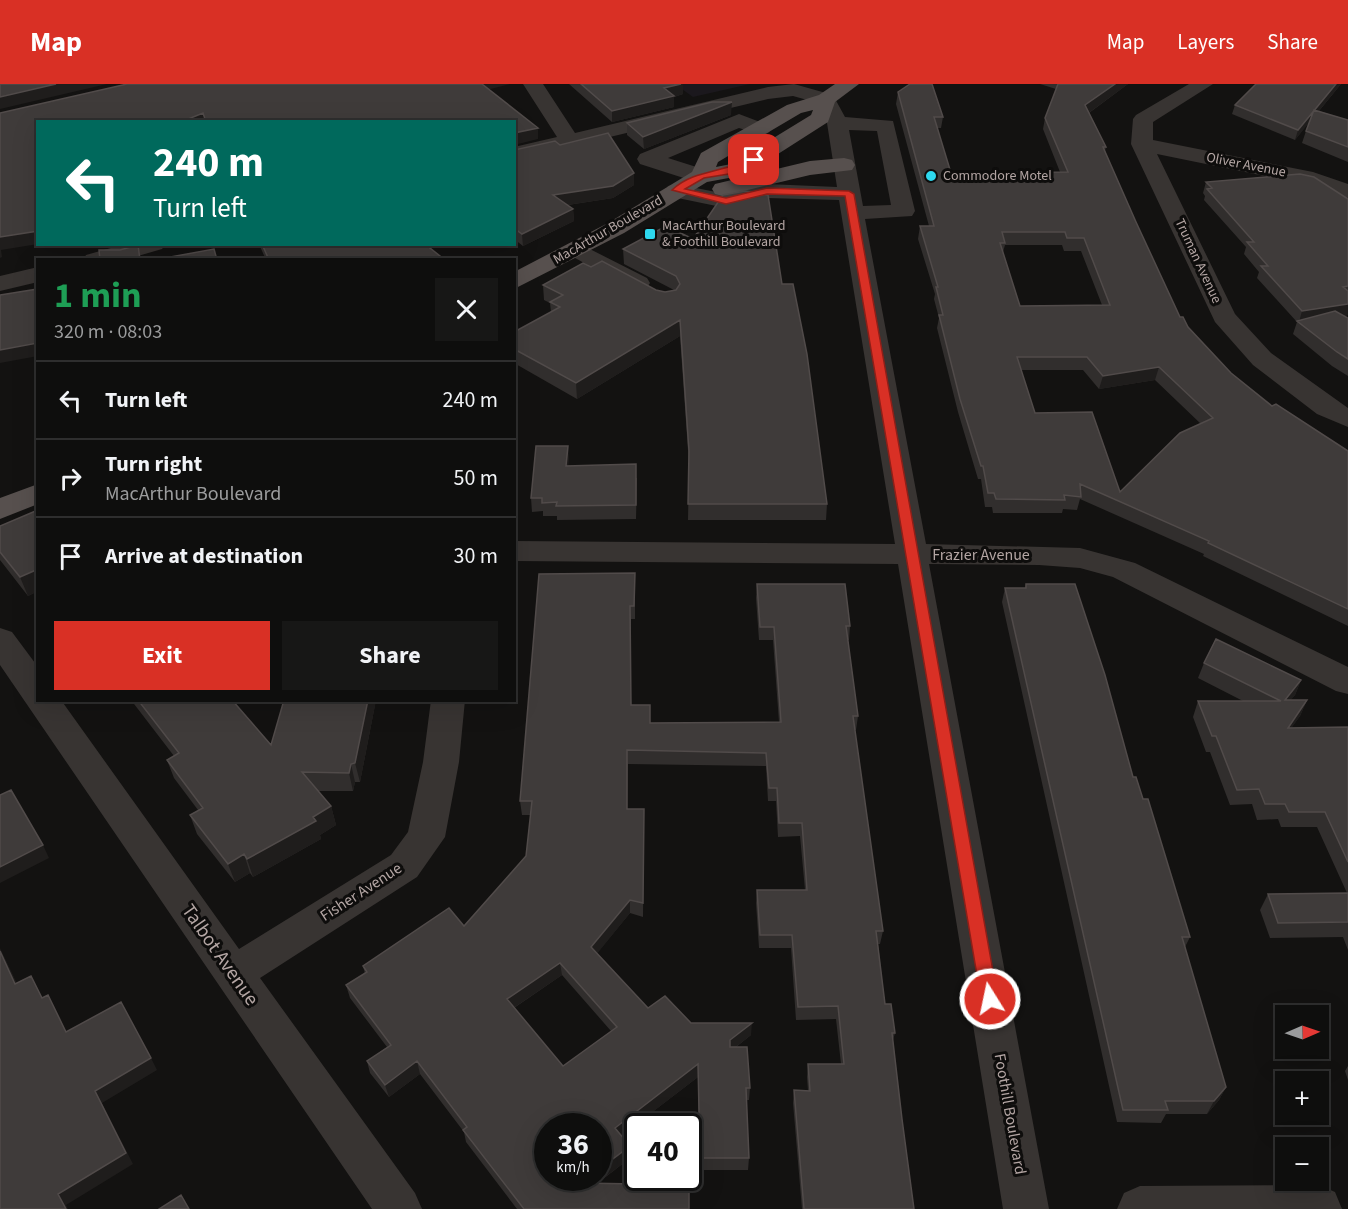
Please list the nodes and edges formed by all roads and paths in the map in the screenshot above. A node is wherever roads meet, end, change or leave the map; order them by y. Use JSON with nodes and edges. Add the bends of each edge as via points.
{"nodes":[{"id":1,"x":532,"y":84,"type":"edge"},
{"id":2,"x":724,"y":84,"type":"edge"},
{"id":3,"x":1203,"y":84,"type":"edge"},
{"id":4,"x":823,"y":96,"type":"edge"},
{"id":5,"x":743,"y":99,"type":"junction"},
{"id":6,"x":760,"y":129,"type":"junction"},
{"id":7,"x":569,"y":140,"type":"junction"},
{"id":8,"x":1142,"y":144,"type":"junction"},
{"id":9,"x":516,"y":153,"type":"edge"},
{"id":10,"x":701,"y":176,"type":"junction"},
{"id":11,"x":676,"y":190,"type":"junction"},
{"id":12,"x":848,"y":190,"type":"junction"},
{"id":13,"x":1348,"y":191,"type":"edge"},
{"id":14,"x":147,"y":246,"type":"edge"},
{"id":15,"x":576,"y":249,"type":"junction"},
{"id":16,"x":102,"y":258,"type":"edge"},
{"id":17,"x":36,"y":275,"type":"edge"},
{"id":18,"x":516,"y":281,"type":"edge"},
{"id":19,"x":0,"y":284,"type":"edge"},
{"id":20,"x":656,"y":293,"type":"edge"},
{"id":21,"x":1348,"y":419,"type":"edge"},
{"id":22,"x":36,"y":494,"type":"edge"},
{"id":23,"x":0,"y":508,"type":"edge"},
{"id":24,"x":516,"y":551,"type":"edge"},
{"id":25,"x":912,"y":554,"type":"junction"},
{"id":26,"x":0,"y":640,"type":"edge"},
{"id":27,"x":1348,"y":682,"type":"edge"},
{"id":28,"x":36,"y":690,"type":"edge"},
{"id":29,"x":43,"y":702,"type":"edge"},
{"id":30,"x":448,"y":702,"type":"edge"},
{"id":31,"x":233,"y":974,"type":"junction"},
{"id":32,"x":1319,"y":1208,"type":"dead end"},
{"id":33,"x":399,"y":1209,"type":"edge"},
{"id":34,"x":1026,"y":1209,"type":"edge"},
{"id":35,"x":1140,"y":1209,"type":"edge"}],
"edges":[{"from":1,"to":7,"type":"street"},
{"from":2,"to":5,"type":"street"},
{"from":3,"to":8,"type":"street","via":[[1143,119]]},
{"from":4,"to":5,"type":"street"},
{"from":4,"to":6,"type":"main road","name":"MacArthur Boulevard"},
{"from":4,"to":10,"type":"main road","name":"MacArthur Boulevard","via":[[821,118],[737,170]]},
{"from":4,"to":12,"type":"street","name":"Foothill Boulevard"},
{"from":4,"to":12,"type":"street","via":[[886,125],[904,212]]},
{"from":5,"to":7,"type":"street"},
{"from":6,"to":10,"type":"main road","name":"MacArthur Boulevard","via":[[709,158]]},
{"from":6,"to":10,"type":"street","via":[[739,120],[648,159]]},
{"from":7,"to":9,"type":"street"},
{"from":8,"to":13,"type":"street","name":"Oliver Avenue","via":[[1312,178]]},
{"from":8,"to":21,"type":"street","name":"Truman Avenue","via":[[1224,317],[1262,358],[1327,408]]},
{"from":10,"to":11,"type":"main road","name":"MacArthur Boulevard"},
{"from":11,"to":12,"type":"street","via":[[726,201],[767,191]]},
{"from":11,"to":15,"type":"main road","name":"MacArthur Boulevard"},
{"from":12,"to":25,"type":"street","name":"Foothill Boulevard"},
{"from":14,"to":16,"type":"street"},
{"from":15,"to":18,"type":"main road","name":"MacArthur Boulevard"},
{"from":15,"to":20,"type":"street"},
{"from":17,"to":19,"type":"street"},
{"from":22,"to":23,"type":"main road"},
{"from":24,"to":25,"type":"street","name":"Frazier Avenue"},
{"from":25,"to":27,"type":"street","name":"Frazier Avenue","via":[[1080,558],[1124,570]]},
{"from":25,"to":34,"type":"street","name":"Foothill Boulevard"},
{"from":26,"to":28,"type":"street"},
{"from":29,"to":31,"type":"street","name":"Talbot Avenue"},
{"from":30,"to":31,"type":"street","name":"Fisher Avenue","via":[[426,837],[404,866]]},
{"from":31,"to":33,"type":"street","name":"Talbot Avenue"},
{"from":32,"to":35,"type":"street"}]}
